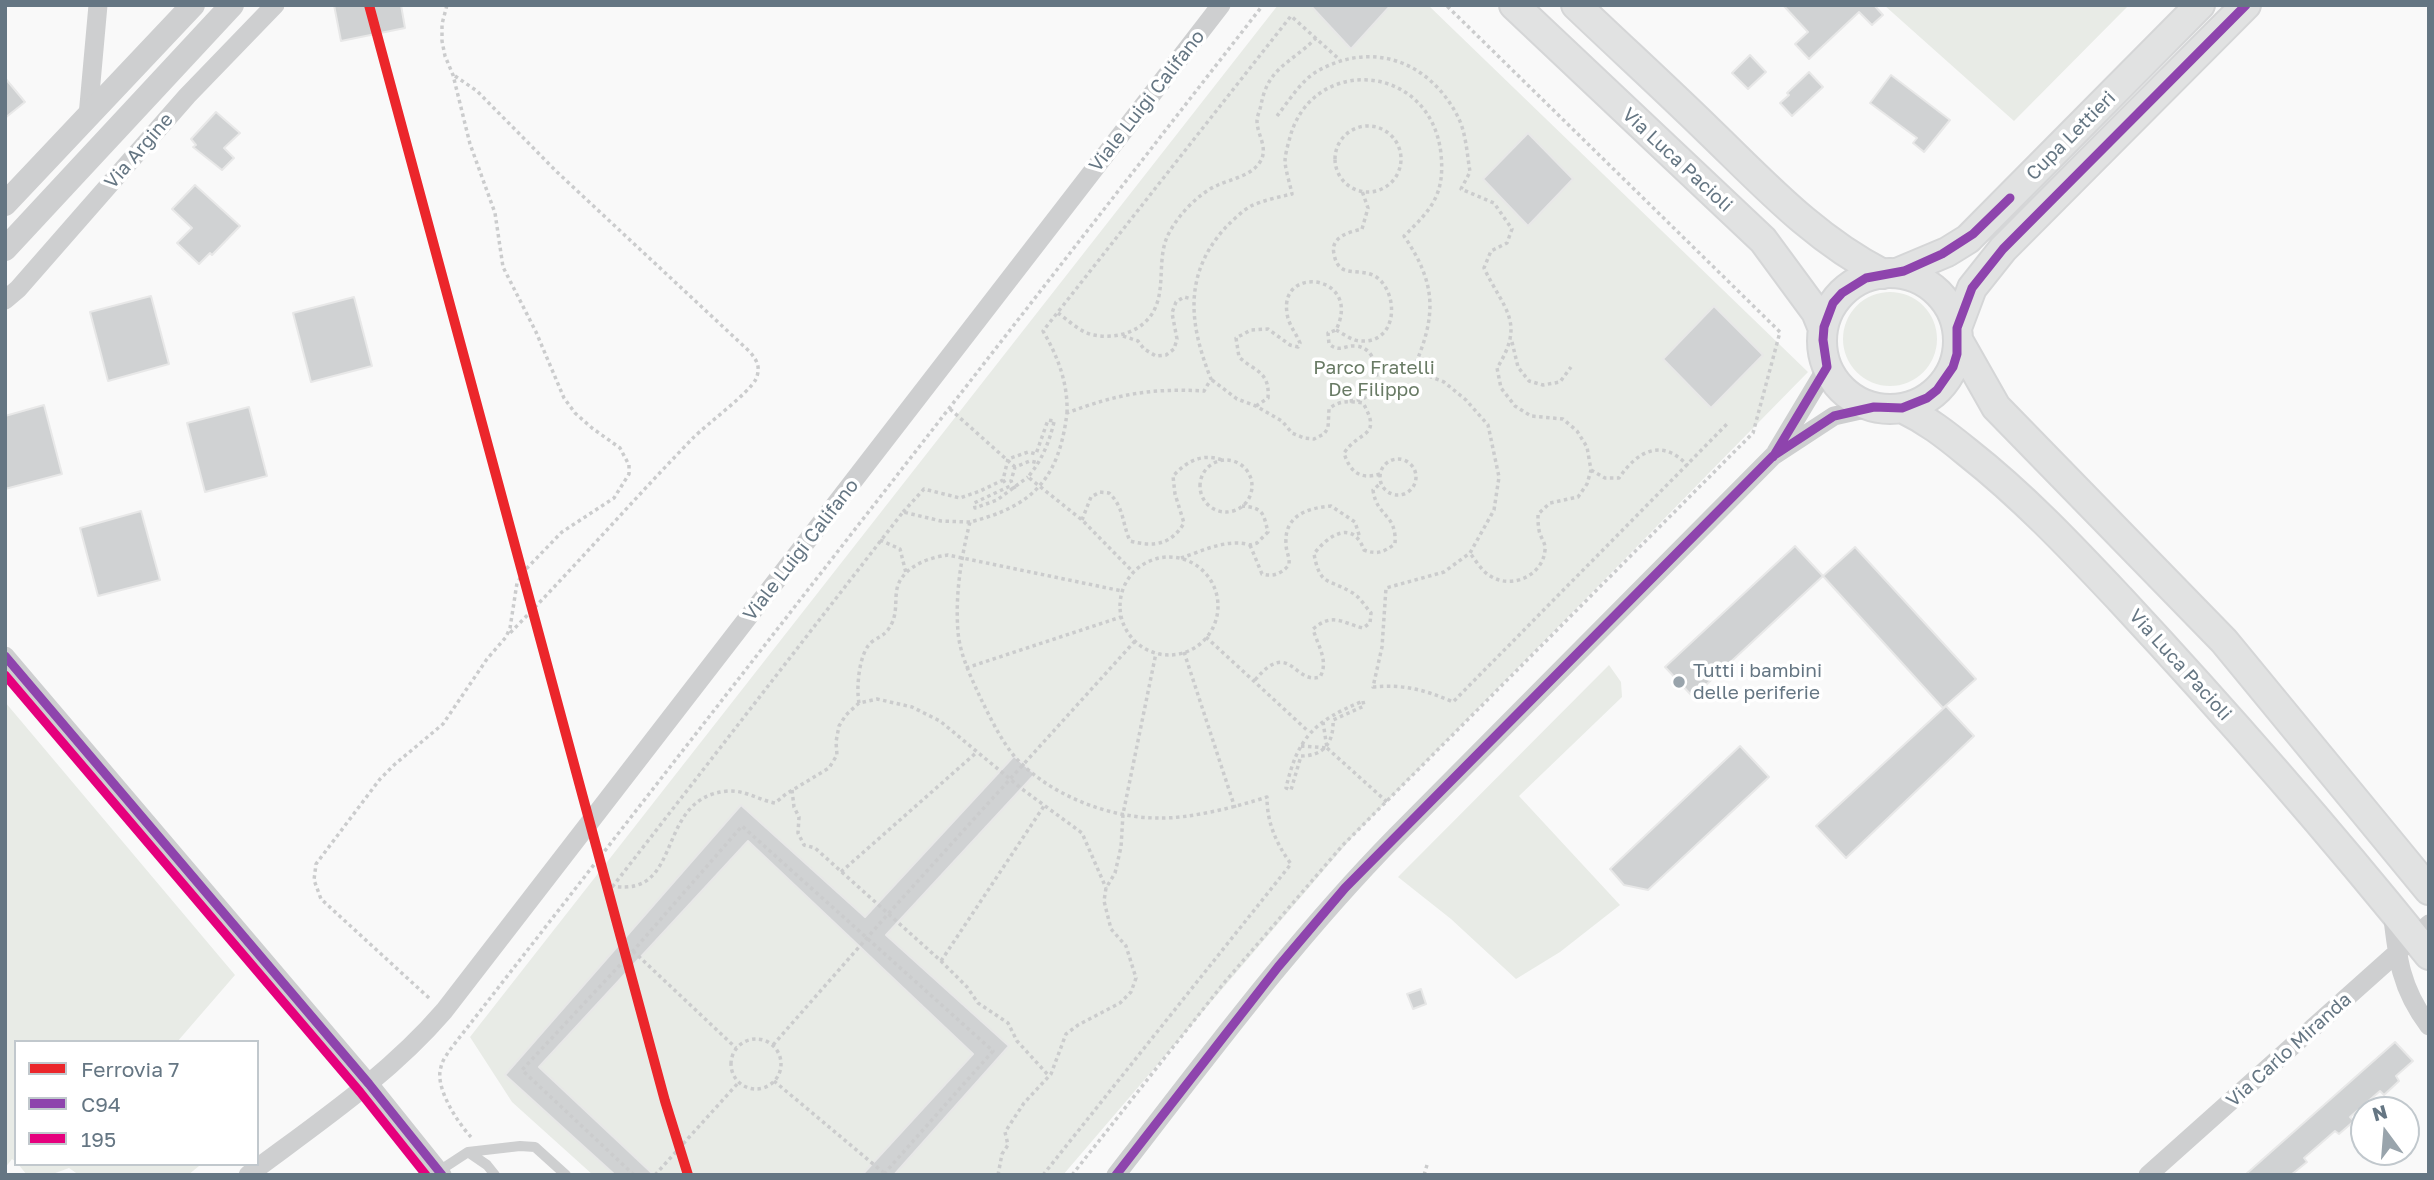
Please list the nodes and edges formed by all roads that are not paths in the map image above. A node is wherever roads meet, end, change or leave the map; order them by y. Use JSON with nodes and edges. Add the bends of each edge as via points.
{"nodes":[{"id":1,"x":98,"y":5,"type":"edge"},
{"id":2,"x":193,"y":5,"type":"edge"},
{"id":3,"x":232,"y":5,"type":"edge"},
{"id":4,"x":275,"y":5,"type":"edge"},
{"id":5,"x":1221,"y":5,"type":"edge"},
{"id":6,"x":1514,"y":5,"type":"edge"},
{"id":7,"x":1576,"y":5,"type":"edge"},
{"id":8,"x":2200,"y":5,"type":"edge"},
{"id":9,"x":2246,"y":5,"type":"edge"},
{"id":10,"x":88,"y":116,"type":"junction"},
{"id":11,"x":5,"y":204,"type":"edge"},
{"id":12,"x":5,"y":249,"type":"edge"},
{"id":13,"x":1890,"y":274,"type":"junction"},
{"id":14,"x":5,"y":300,"type":"edge"},
{"id":15,"x":1823,"y":329,"type":"junction"},
{"id":16,"x":1957,"y":334,"type":"junction"},
{"id":17,"x":1827,"y":367,"type":"junction"},
{"id":18,"x":1888,"y":407,"type":"junction"},
{"id":19,"x":1773,"y":456,"type":"junction"},
{"id":20,"x":5,"y":656,"type":"edge"},
{"id":21,"x":2429,"y":890,"type":"edge"},
{"id":22,"x":2417,"y":943,"type":"edge"},
{"id":23,"x":2429,"y":1026,"type":"edge"},
{"id":24,"x":369,"y":1084,"type":"junction"},
{"id":25,"x":468,"y":1152,"type":"junction"},
{"id":26,"x":441,"y":1173,"type":"edge"},
{"id":27,"x":248,"y":1175,"type":"edge"},
{"id":28,"x":495,"y":1175,"type":"edge"},
{"id":29,"x":566,"y":1175,"type":"edge"},
{"id":30,"x":1116,"y":1175,"type":"edge"},
{"id":31,"x":2148,"y":1175,"type":"edge"}],
"edges":[{"from":1,"to":10,"type":"street"},
{"from":2,"to":10,"type":"street"},
{"from":3,"to":12,"type":"street","name":"Via Argine"},
{"from":4,"to":14,"type":"street","name":"Via Argine"},
{"from":5,"to":24,"type":"street","name":"Viale Luigi Califano","via":[[444,1011]]},
{"from":6,"to":15,"type":"main road","name":"Via Luca Pacioli","via":[[1763,240]]},
{"from":7,"to":13,"type":"main road","via":[[1789,209],[1858,261]]},
{"from":8,"to":13,"type":"main road","name":"Cupa Lettieri","via":[[1968,239]]},
{"from":9,"to":16,"type":"main road","name":"Cupa Lettieri","via":[[2003,249],[1972,288]]},
{"from":10,"to":11,"type":"street"},
{"from":13,"to":15,"type":"main road","via":[[1850,286],[1828,312]]},
{"from":13,"to":16,"type":"main road","via":[[1914,278],[1935,291],[1951,312]]},
{"from":15,"to":17,"type":"main road"},
{"from":16,"to":18,"type":"main road","via":[[1952,367],[1937,390],[1927,398]]},
{"from":16,"to":21,"type":"main road","via":[[1996,407],[2224,641]]},
{"from":17,"to":18,"type":"main road","via":[[1854,399]]},
{"from":17,"to":19,"type":"street"},
{"from":18,"to":19,"type":"street","via":[[1834,416]]},
{"from":18,"to":22,"type":"main road","name":"Via Luca Pacioli","via":[[1926,419],[1998,477],[2074,549],[2238,728]]},
{"from":19,"to":30,"type":"street","via":[[1345,888]]},
{"from":20,"to":24,"type":"street"},
{"from":22,"to":23,"type":"street","via":[[2410,999]]},
{"from":22,"to":31,"type":"street","name":"Via Carlo Miranda"},
{"from":24,"to":26,"type":"street"},
{"from":24,"to":27,"type":"street","name":"Viale Luigi Califano"},
{"from":25,"to":26,"type":"lane"},
{"from":25,"to":28,"type":"lane"},
{"from":25,"to":29,"type":"lane","via":[[535,1147]]}]}
